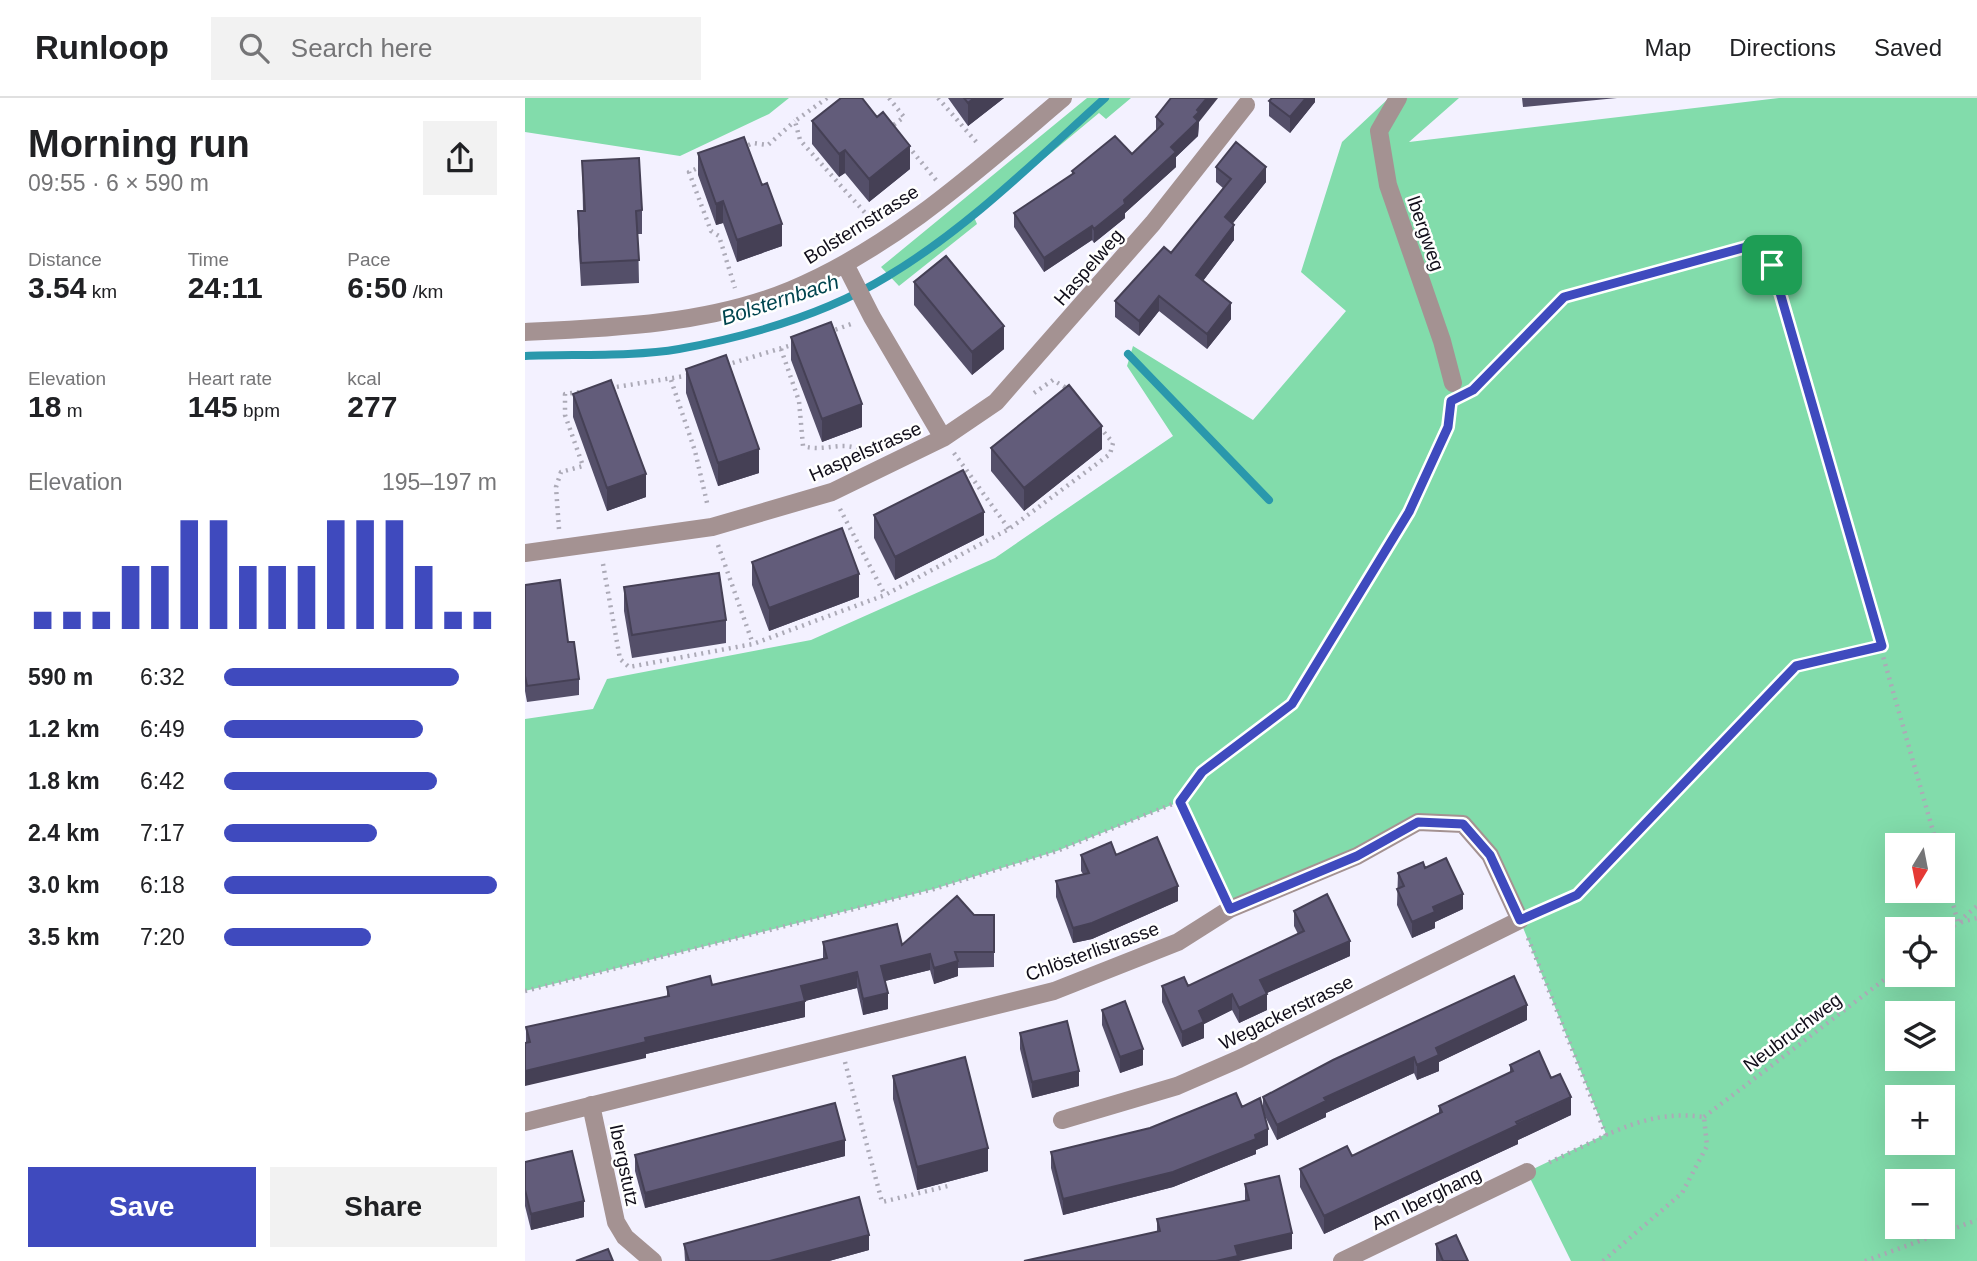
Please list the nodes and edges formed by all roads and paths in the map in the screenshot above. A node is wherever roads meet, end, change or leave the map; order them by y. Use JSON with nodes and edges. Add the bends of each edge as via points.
{"nodes":[{"id":1,"x":827,"y":98,"type":"edge"},
{"id":2,"x":889,"y":98,"type":"edge"},
{"id":3,"x":938,"y":98,"type":"edge"},
{"id":4,"x":1063,"y":98,"type":"edge"},
{"id":5,"x":1398,"y":98,"type":"edge"},
{"id":6,"x":1246,"y":105,"type":"dead end"},
{"id":7,"x":795,"y":121,"type":"junction"},
{"id":8,"x":740,"y":149,"type":"edge"},
{"id":9,"x":715,"y":160,"type":"edge"},
{"id":10,"x":990,"y":160,"type":"junction"},
{"id":11,"x":948,"y":194,"type":"junction"},
{"id":12,"x":887,"y":238,"type":"junction"},
{"id":13,"x":845,"y":264,"type":"junction"},
{"id":14,"x":741,"y":305,"type":"junction"},
{"id":15,"x":869,"y":312,"type":"junction"},
{"id":16,"x":525,"y":332,"type":"edge"},
{"id":17,"x":820,"y":335,"type":"edge"},
{"id":18,"x":807,"y":340,"type":"edge"},
{"id":19,"x":781,"y":349,"type":"junction"},
{"id":20,"x":720,"y":367,"type":"edge"},
{"id":21,"x":695,"y":373,"type":"edge"},
{"id":22,"x":671,"y":380,"type":"junction"},
{"id":23,"x":605,"y":389,"type":"edge"},
{"id":24,"x":591,"y":391,"type":"edge"},
{"id":25,"x":1452,"y":392,"type":"junction"},
{"id":26,"x":1030,"y":395,"type":"dead end"},
{"id":27,"x":1074,"y":396,"type":"edge"},
{"id":28,"x":1090,"y":415,"type":"edge"},
{"id":29,"x":943,"y":438,"type":"junction"},
{"id":30,"x":884,"y":468,"type":"junction"},
{"id":31,"x":832,"y":492,"type":"junction"},
{"id":32,"x":712,"y":527,"type":"junction"},
{"id":33,"x":1009,"y":529,"type":"junction"},
{"id":34,"x":599,"y":542,"type":"junction"},
{"id":35,"x":561,"y":548,"type":"junction"},
{"id":36,"x":525,"y":553,"type":"edge"},
{"id":37,"x":885,"y":595,"type":"junction"},
{"id":38,"x":753,"y":644,"type":"junction"},
{"id":39,"x":1882,"y":646,"type":"junction"},
{"id":40,"x":1180,"y":802,"type":"junction"},
{"id":41,"x":1934,"y":833,"type":"edge"},
{"id":42,"x":1953,"y":903,"type":"edge"},
{"id":43,"x":1977,"y":906,"type":"edge"},
{"id":44,"x":1230,"y":909,"type":"junction"},
{"id":45,"x":1977,"y":918,"type":"edge"},
{"id":46,"x":1520,"y":920,"type":"junction"},
{"id":47,"x":1958,"y":923,"type":"junction"},
{"id":48,"x":1955,"y":925,"type":"edge"},
{"id":49,"x":1885,"y":979,"type":"edge"},
{"id":50,"x":525,"y":991,"type":"edge"},
{"id":51,"x":841,"y":1044,"type":"junction"},
{"id":52,"x":591,"y":1105,"type":"junction"},
{"id":53,"x":1704,"y":1117,"type":"junction"},
{"id":54,"x":1062,"y":1120,"type":"dead end"},
{"id":55,"x":525,"y":1122,"type":"edge"},
{"id":56,"x":1606,"y":1135,"type":"junction"},
{"id":57,"x":1527,"y":1172,"type":"joint"},
{"id":58,"x":948,"y":1186,"type":"dead end"},
{"id":59,"x":1977,"y":1220,"type":"edge"},
{"id":60,"x":653,"y":1261,"type":"edge"},
{"id":61,"x":1342,"y":1261,"type":"edge"},
{"id":62,"x":1603,"y":1261,"type":"edge"},
{"id":63,"x":1865,"y":1261,"type":"edge"}],
"edges":[{"from":1,"to":7,"type":"path"},
{"from":2,"to":11,"type":"path","via":[[904,117],[891,127]]},
{"from":3,"to":10,"type":"path"},
{"from":4,"to":10,"type":"street","name":"Bolsternstrasse"},
{"from":5,"to":25,"type":"street","name":"Ibergweg","via":[[1379,131],[1388,185],[1442,341]]},
{"from":6,"to":29,"type":"street","name":"Haspelweg","via":[[1145,233],[996,402]]},
{"from":7,"to":8,"type":"path","via":[[768,145],[753,143]]},
{"from":7,"to":12,"type":"path","via":[[800,140]]},
{"from":9,"to":14,"type":"path","via":[[689,172],[711,231],[719,236]]},
{"from":10,"to":11,"type":"street","name":"Bolsternstrasse"},
{"from":11,"to":12,"type":"street","name":"Bolsternstrasse"},
{"from":12,"to":13,"type":"street","name":"Bolsternstrasse"},
{"from":13,"to":14,"type":"street","name":"Bolsternstrasse","via":[[790,291]]},
{"from":13,"to":15,"type":"street","name":"Haspelstrasse"},
{"from":14,"to":16,"type":"street","name":"Bolsternstrasse","via":[[667,321]]},
{"from":15,"to":17,"type":"path"},
{"from":15,"to":29,"type":"street","name":"Haspelstrasse"},
{"from":18,"to":19,"type":"path"},
{"from":19,"to":20,"type":"path"},
{"from":19,"to":30,"type":"path","via":[[799,401],[803,446],[817,449],[848,444],[873,456]]},
{"from":21,"to":22,"type":"path"},
{"from":22,"to":23,"type":"path"},
{"from":22,"to":32,"type":"path","via":[[695,451]]},
{"from":24,"to":35,"type":"path","via":[[565,394],[565,415],[583,466],[561,472],[556,487]]},
{"from":25,"to":39,"type":"path","via":[[1473,390],[1564,297],[1757,244],[1772,265]]},
{"from":25,"to":40,"type":"path","via":[[1448,427],[1409,512],[1292,704],[1202,772]]},
{"from":26,"to":27,"type":"path","via":[[1053,380]]},
{"from":28,"to":33,"type":"path","via":[[1113,443],[1109,454]]},
{"from":29,"to":30,"type":"street","name":"Haspelstrasse"},
{"from":29,"to":33,"type":"path"},
{"from":30,"to":31,"type":"street","name":"Haspelstrasse"},
{"from":31,"to":32,"type":"street","name":"Haspelstrasse"},
{"from":31,"to":37,"type":"path"},
{"from":32,"to":34,"type":"street","name":"Haspelstrasse"},
{"from":32,"to":38,"type":"path"},
{"from":33,"to":37,"type":"path"},
{"from":34,"to":35,"type":"street","name":"Haspelstrasse"},
{"from":34,"to":38,"type":"path","via":[[620,659],[629,667]]},
{"from":35,"to":36,"type":"street","name":"Haspelstrasse"},
{"from":37,"to":38,"type":"path"},
{"from":39,"to":41,"type":"path"},
{"from":39,"to":46,"type":"path","via":[[1796,666],[1577,895]]},
{"from":40,"to":44,"type":"path"},
{"from":40,"to":50,"type":"path","via":[[1057,851],[934,889]]},
{"from":42,"to":47,"type":"path"},
{"from":43,"to":47,"type":"path"},
{"from":44,"to":46,"type":"street","name":"Chlösterlistrasse","via":[[1357,856],[1418,822],[1463,824],[1490,855]]},
{"from":44,"to":51,"type":"street","name":"Chlösterlistrasse","via":[[1178,942],[1054,991]]},
{"from":45,"to":47,"type":"path"},
{"from":46,"to":54,"type":"street","name":"Wegackerstrasse","via":[[1239,1059],[1177,1086]]},
{"from":46,"to":56,"type":"path"},
{"from":47,"to":48,"type":"path"},
{"from":49,"to":53,"type":"path","name":"Neubruchweg"},
{"from":51,"to":52,"type":"street","name":"Chlösterlistrasse"},
{"from":51,"to":58,"type":"path","via":[[882,1202]]},
{"from":52,"to":55,"type":"street","name":"Chlösterlistrasse"},
{"from":52,"to":60,"type":"street","name":"Ibergstutz","via":[[616,1223]]},
{"from":53,"to":56,"type":"path","via":[[1677,1113],[1640,1120]]},
{"from":53,"to":62,"type":"path","via":[[1707,1146],[1682,1193]]},
{"from":56,"to":57,"type":"path"},
{"from":57,"to":61,"type":"street","name":"Am Iberghang"},
{"from":59,"to":63,"type":"path"}]}
